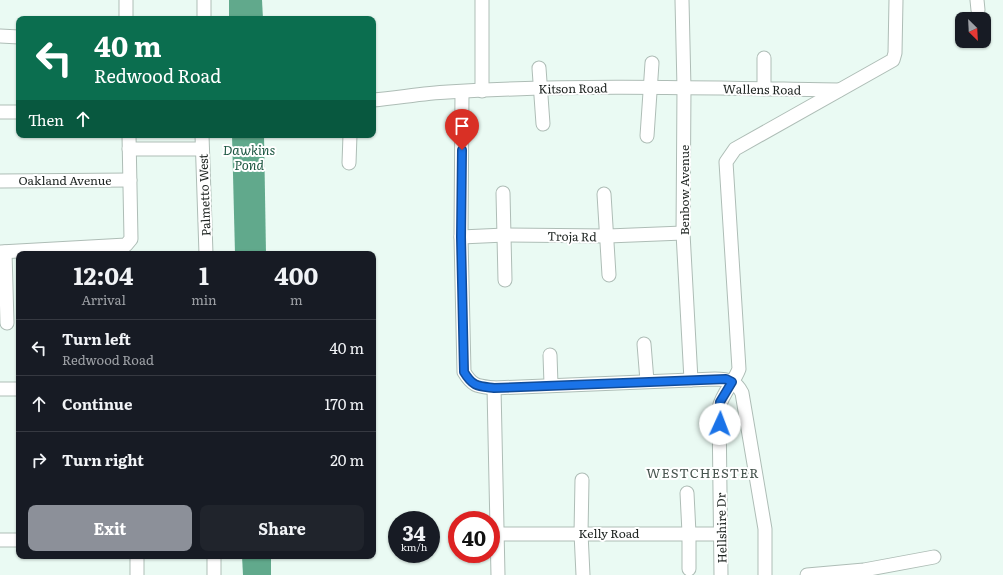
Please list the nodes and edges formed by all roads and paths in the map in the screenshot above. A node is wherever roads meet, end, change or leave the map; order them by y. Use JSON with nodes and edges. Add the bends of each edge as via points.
{"nodes":[{"id":1,"x":126,"y":0,"type":"edge"},
{"id":2,"x":204,"y":0,"type":"edge"},
{"id":3,"x":482,"y":0,"type":"edge"},
{"id":4,"x":682,"y":0,"type":"edge"},
{"id":5,"x":896,"y":0,"type":"edge"},
{"id":6,"x":126,"y":16,"type":"edge"},
{"id":7,"x":204,"y":16,"type":"edge"},
{"id":8,"x":0,"y":36,"type":"edge"},
{"id":9,"x":16,"y":37,"type":"edge"},
{"id":10,"x":764,"y":58,"type":"dead end"},
{"id":11,"x":652,"y":64,"type":"dead end"},
{"id":12,"x":539,"y":68,"type":"dead end"},
{"id":13,"x":650,"y":86,"type":"junction"},
{"id":14,"x":684,"y":88,"type":"junction"},
{"id":15,"x":540,"y":89,"type":"junction"},
{"id":16,"x":764,"y":89,"type":"junction"},
{"id":17,"x":839,"y":90,"type":"junction"},
{"id":18,"x":482,"y":91,"type":"junction"},
{"id":19,"x":462,"y":92,"type":"junction"},
{"id":20,"x":376,"y":100,"type":"edge"},
{"id":21,"x":0,"y":112,"type":"edge"},
{"id":22,"x":16,"y":112,"type":"edge"},
{"id":23,"x":543,"y":124,"type":"dead end"},
{"id":24,"x":647,"y":136,"type":"dead end"},
{"id":25,"x":129,"y":138,"type":"edge"},
{"id":26,"x":202,"y":138,"type":"edge"},
{"id":27,"x":350,"y":138,"type":"edge"},
{"id":28,"x":129,"y":149,"type":"junction"},
{"id":29,"x":202,"y":149,"type":"junction"},
{"id":30,"x":349,"y":163,"type":"dead end"},
{"id":31,"x":130,"y":180,"type":"junction"},
{"id":32,"x":0,"y":181,"type":"edge"},
{"id":33,"x":503,"y":193,"type":"dead end"},
{"id":34,"x":604,"y":194,"type":"dead end"},
{"id":35,"x":683,"y":233,"type":"junction"},
{"id":36,"x":505,"y":235,"type":"junction"},
{"id":37,"x":608,"y":236,"type":"junction"},
{"id":38,"x":461,"y":237,"type":"junction"},
{"id":39,"x":16,"y":251,"type":"edge"},
{"id":40,"x":20,"y":251,"type":"edge"},
{"id":41,"x":206,"y":251,"type":"edge"},
{"id":42,"x":2,"y":252,"type":"edge"},
{"id":43,"x":609,"y":275,"type":"dead end"},
{"id":44,"x":505,"y":280,"type":"dead end"},
{"id":45,"x":9,"y":323,"type":"edge"},
{"id":46,"x":644,"y":344,"type":"dead end"},
{"id":47,"x":550,"y":355,"type":"dead end"},
{"id":48,"x":691,"y":380,"type":"junction"},
{"id":49,"x":647,"y":381,"type":"junction"},
{"id":50,"x":732,"y":382,"type":"junction"},
{"id":51,"x":551,"y":384,"type":"junction"},
{"id":52,"x":494,"y":388,"type":"junction"},
{"id":53,"x":0,"y":389,"type":"edge"},
{"id":54,"x":16,"y":389,"type":"edge"},
{"id":55,"x":582,"y":480,"type":"dead end"},
{"id":56,"x":687,"y":493,"type":"dead end"},
{"id":57,"x":497,"y":511,"type":"edge"},
{"id":58,"x":581,"y":533,"type":"junction"},
{"id":59,"x":689,"y":533,"type":"junction"},
{"id":60,"x":500,"y":534,"type":"edge"},
{"id":61,"x":720,"y":534,"type":"junction"},
{"id":62,"x":0,"y":540,"type":"edge"},
{"id":63,"x":16,"y":540,"type":"edge"},
{"id":64,"x":934,"y":557,"type":"dead end"},
{"id":65,"x":137,"y":559,"type":"edge"},
{"id":66,"x":214,"y":559,"type":"edge"},
{"id":67,"x":498,"y":563,"type":"edge"},
{"id":68,"x":689,"y":569,"type":"dead end"},
{"id":69,"x":137,"y":575,"type":"edge"},
{"id":70,"x":214,"y":575,"type":"edge"},
{"id":71,"x":498,"y":575,"type":"edge"},
{"id":72,"x":583,"y":575,"type":"edge"},
{"id":73,"x":721,"y":575,"type":"edge"},
{"id":74,"x":765,"y":575,"type":"edge"},
{"id":75,"x":807,"y":575,"type":"edge"}],
"edges":[{"from":1,"to":6,"type":"street"},
{"from":2,"to":7,"type":"street"},
{"from":3,"to":18,"type":"street"},
{"from":4,"to":14,"type":"street","name":"Benbow Avenue"},
{"from":5,"to":17,"type":"street","via":[[895,53],[892,60]]},
{"from":8,"to":9,"type":"street"},
{"from":10,"to":16,"type":"street"},
{"from":11,"to":13,"type":"street"},
{"from":12,"to":15,"type":"street"},
{"from":13,"to":14,"type":"street","name":"Kitson Road"},
{"from":13,"to":15,"type":"street","name":"Kitson Road"},
{"from":13,"to":24,"type":"street"},
{"from":14,"to":16,"type":"street","name":"Wallens Road"},
{"from":14,"to":35,"type":"street","name":"Benbow Avenue"},
{"from":15,"to":18,"type":"street","name":"Kitson Road"},
{"from":15,"to":23,"type":"street"},
{"from":16,"to":17,"type":"street","name":"Wallens Road"},
{"from":17,"to":50,"type":"street","via":[[735,149],[726,162],[739,369]]},
{"from":18,"to":19,"type":"street","name":"Kitson Road"},
{"from":19,"to":20,"type":"street","name":"Kitson Road"},
{"from":19,"to":38,"type":"street"},
{"from":21,"to":22,"type":"street"},
{"from":25,"to":28,"type":"street"},
{"from":26,"to":29,"type":"street","name":"Palmetto West"},
{"from":27,"to":30,"type":"street"},
{"from":28,"to":29,"type":"street"},
{"from":28,"to":31,"type":"street"},
{"from":29,"to":41,"type":"street","name":"Palmetto West"},
{"from":31,"to":32,"type":"street","name":"Oakland Avenue"},
{"from":31,"to":40,"type":"street","via":[[131,239],[126,245]]},
{"from":33,"to":36,"type":"street"},
{"from":34,"to":37,"type":"street"},
{"from":35,"to":37,"type":"street","name":"Troja Rd"},
{"from":35,"to":48,"type":"street","name":"Benbow Avenue"},
{"from":36,"to":37,"type":"street","name":"Troja Rd"},
{"from":36,"to":38,"type":"street","name":"Troja Rd"},
{"from":36,"to":44,"type":"street"},
{"from":37,"to":43,"type":"street"},
{"from":38,"to":52,"type":"street","via":[[464,372],[470,382]]},
{"from":39,"to":42,"type":"street"},
{"from":42,"to":45,"type":"street"},
{"from":46,"to":49,"type":"street"},
{"from":47,"to":51,"type":"street"},
{"from":48,"to":49,"type":"street"},
{"from":48,"to":50,"type":"street","via":[[726,379]]},
{"from":49,"to":51,"type":"street"},
{"from":50,"to":61,"type":"street","name":"Hellshire Dr","via":[[719,408]]},
{"from":50,"to":74,"type":"street","via":[[742,393],[765,529]]},
{"from":51,"to":52,"type":"street"},
{"from":52,"to":57,"type":"street"},
{"from":53,"to":54,"type":"street"},
{"from":55,"to":58,"type":"street"},
{"from":56,"to":59,"type":"street"},
{"from":58,"to":59,"type":"street","name":"Kelly Road"},
{"from":58,"to":60,"type":"street","name":"Kelly Road"},
{"from":58,"to":72,"type":"street"},
{"from":59,"to":61,"type":"street","name":"Kelly Road"},
{"from":59,"to":68,"type":"street"},
{"from":61,"to":73,"type":"street","name":"Hellshire Dr"},
{"from":62,"to":63,"type":"street"},
{"from":64,"to":75,"type":"street","via":[[864,570]]},
{"from":65,"to":69,"type":"street"},
{"from":66,"to":70,"type":"street"},
{"from":67,"to":71,"type":"street"}]}
